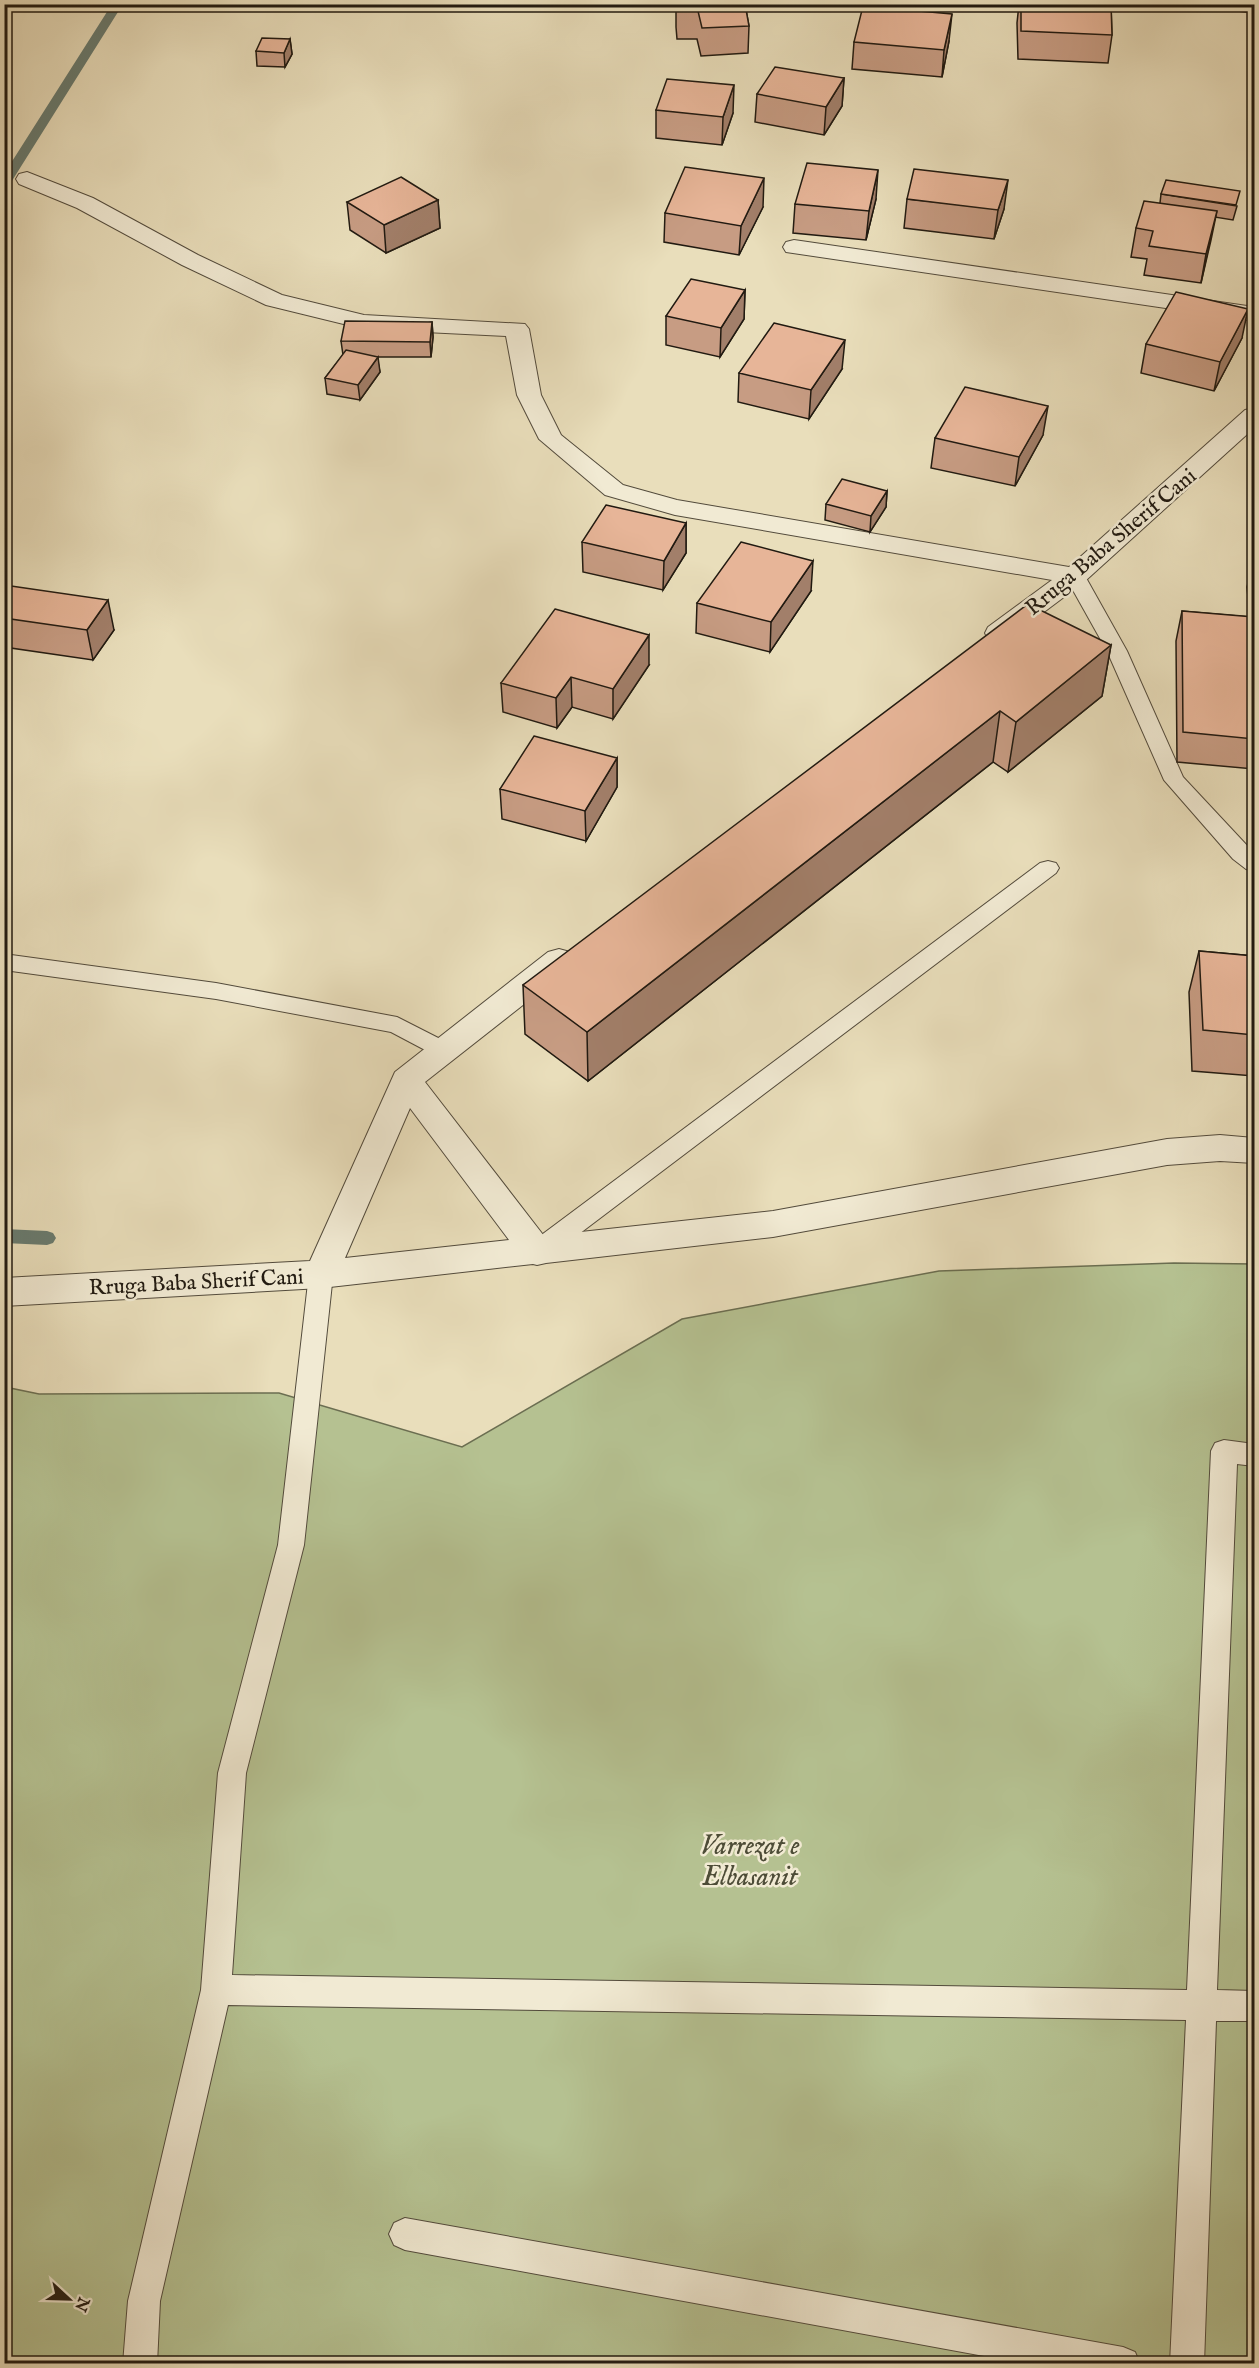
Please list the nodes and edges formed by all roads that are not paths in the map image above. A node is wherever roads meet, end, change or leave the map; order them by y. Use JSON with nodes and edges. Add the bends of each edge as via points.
{"nodes":[{"id":1,"x":1225,"y":4,"type":"edge"},
{"id":2,"x":1254,"y":7,"type":"edge"},
{"id":3,"x":27,"y":179,"type":"dead end"},
{"id":4,"x":794,"y":247,"type":"dead end"},
{"id":5,"x":1254,"y":314,"type":"edge"},
{"id":6,"x":1254,"y":415,"type":"edge"},
{"id":7,"x":1075,"y":576,"type":"junction"},
{"id":8,"x":979,"y":647,"type":"edge"},
{"id":9,"x":1254,"y":864,"type":"edge"},
{"id":10,"x":1048,"y":868,"type":"dead end"},
{"id":11,"x":578,"y":945,"type":"edge"},
{"id":12,"x":4,"y":962,"type":"edge"},
{"id":13,"x":444,"y":1051,"type":"junction"},
{"id":14,"x":406,"y":1080,"type":"junction"},
{"id":15,"x":1254,"y":1151,"type":"edge"},
{"id":16,"x":537,"y":1252,"type":"junction"},
{"id":17,"x":321,"y":1274,"type":"junction"},
{"id":18,"x":4,"y":1292,"type":"edge"},
{"id":19,"x":1254,"y":1455,"type":"edge"},
{"id":20,"x":216,"y":1990,"type":"junction"},
{"id":21,"x":1254,"y":2006,"type":"edge"},
{"id":22,"x":1201,"y":2007,"type":"junction"},
{"id":23,"x":405,"y":2235,"type":"dead end"},
{"id":24,"x":140,"y":2364,"type":"edge"},
{"id":25,"x":1123,"y":2364,"type":"edge"},
{"id":26,"x":1187,"y":2364,"type":"edge"}],
"edges":[{"from":1,"to":2,"type":"street"},
{"from":3,"to":7,"type":"street","via":[[85,203],[189,260],[274,300],[364,322],[516,329],[529,395],[550,439],[614,490],[675,507]]},
{"from":4,"to":5,"type":"street"},
{"from":6,"to":7,"type":"street","name":"Rruga Baba Sherif Cani"},
{"from":7,"to":8,"type":"street","name":"Rruga Baba Sherif Cani"},
{"from":7,"to":9,"type":"lane","via":[[1117,651],[1174,780]]},
{"from":10,"to":16,"type":"lane"},
{"from":11,"to":13,"type":"street","name":"Rruga Baba Sherif Cani"},
{"from":12,"to":13,"type":"lane","via":[[216,991],[397,1025]]},
{"from":13,"to":14,"type":"street","name":"Rruga Baba Sherif Cani"},
{"from":14,"to":16,"type":"street"},
{"from":14,"to":17,"type":"street","name":"Rruga Baba Sherif Cani"},
{"from":15,"to":16,"type":"street","via":[[1220,1148],[1167,1152],[773,1224]]},
{"from":16,"to":17,"type":"street"},
{"from":17,"to":18,"type":"street","name":"Rruga Baba Sherif Cani"},
{"from":17,"to":20,"type":"lane","via":[[291,1545],[232,1773]]},
{"from":19,"to":22,"type":"lane","via":[[1224,1451]]},
{"from":20,"to":22,"type":"lane"},
{"from":20,"to":24,"type":"lane","via":[[144,2301]]},
{"from":21,"to":22,"type":"lane"},
{"from":22,"to":26,"type":"lane"},
{"from":23,"to":25,"type":"lane"}]}
